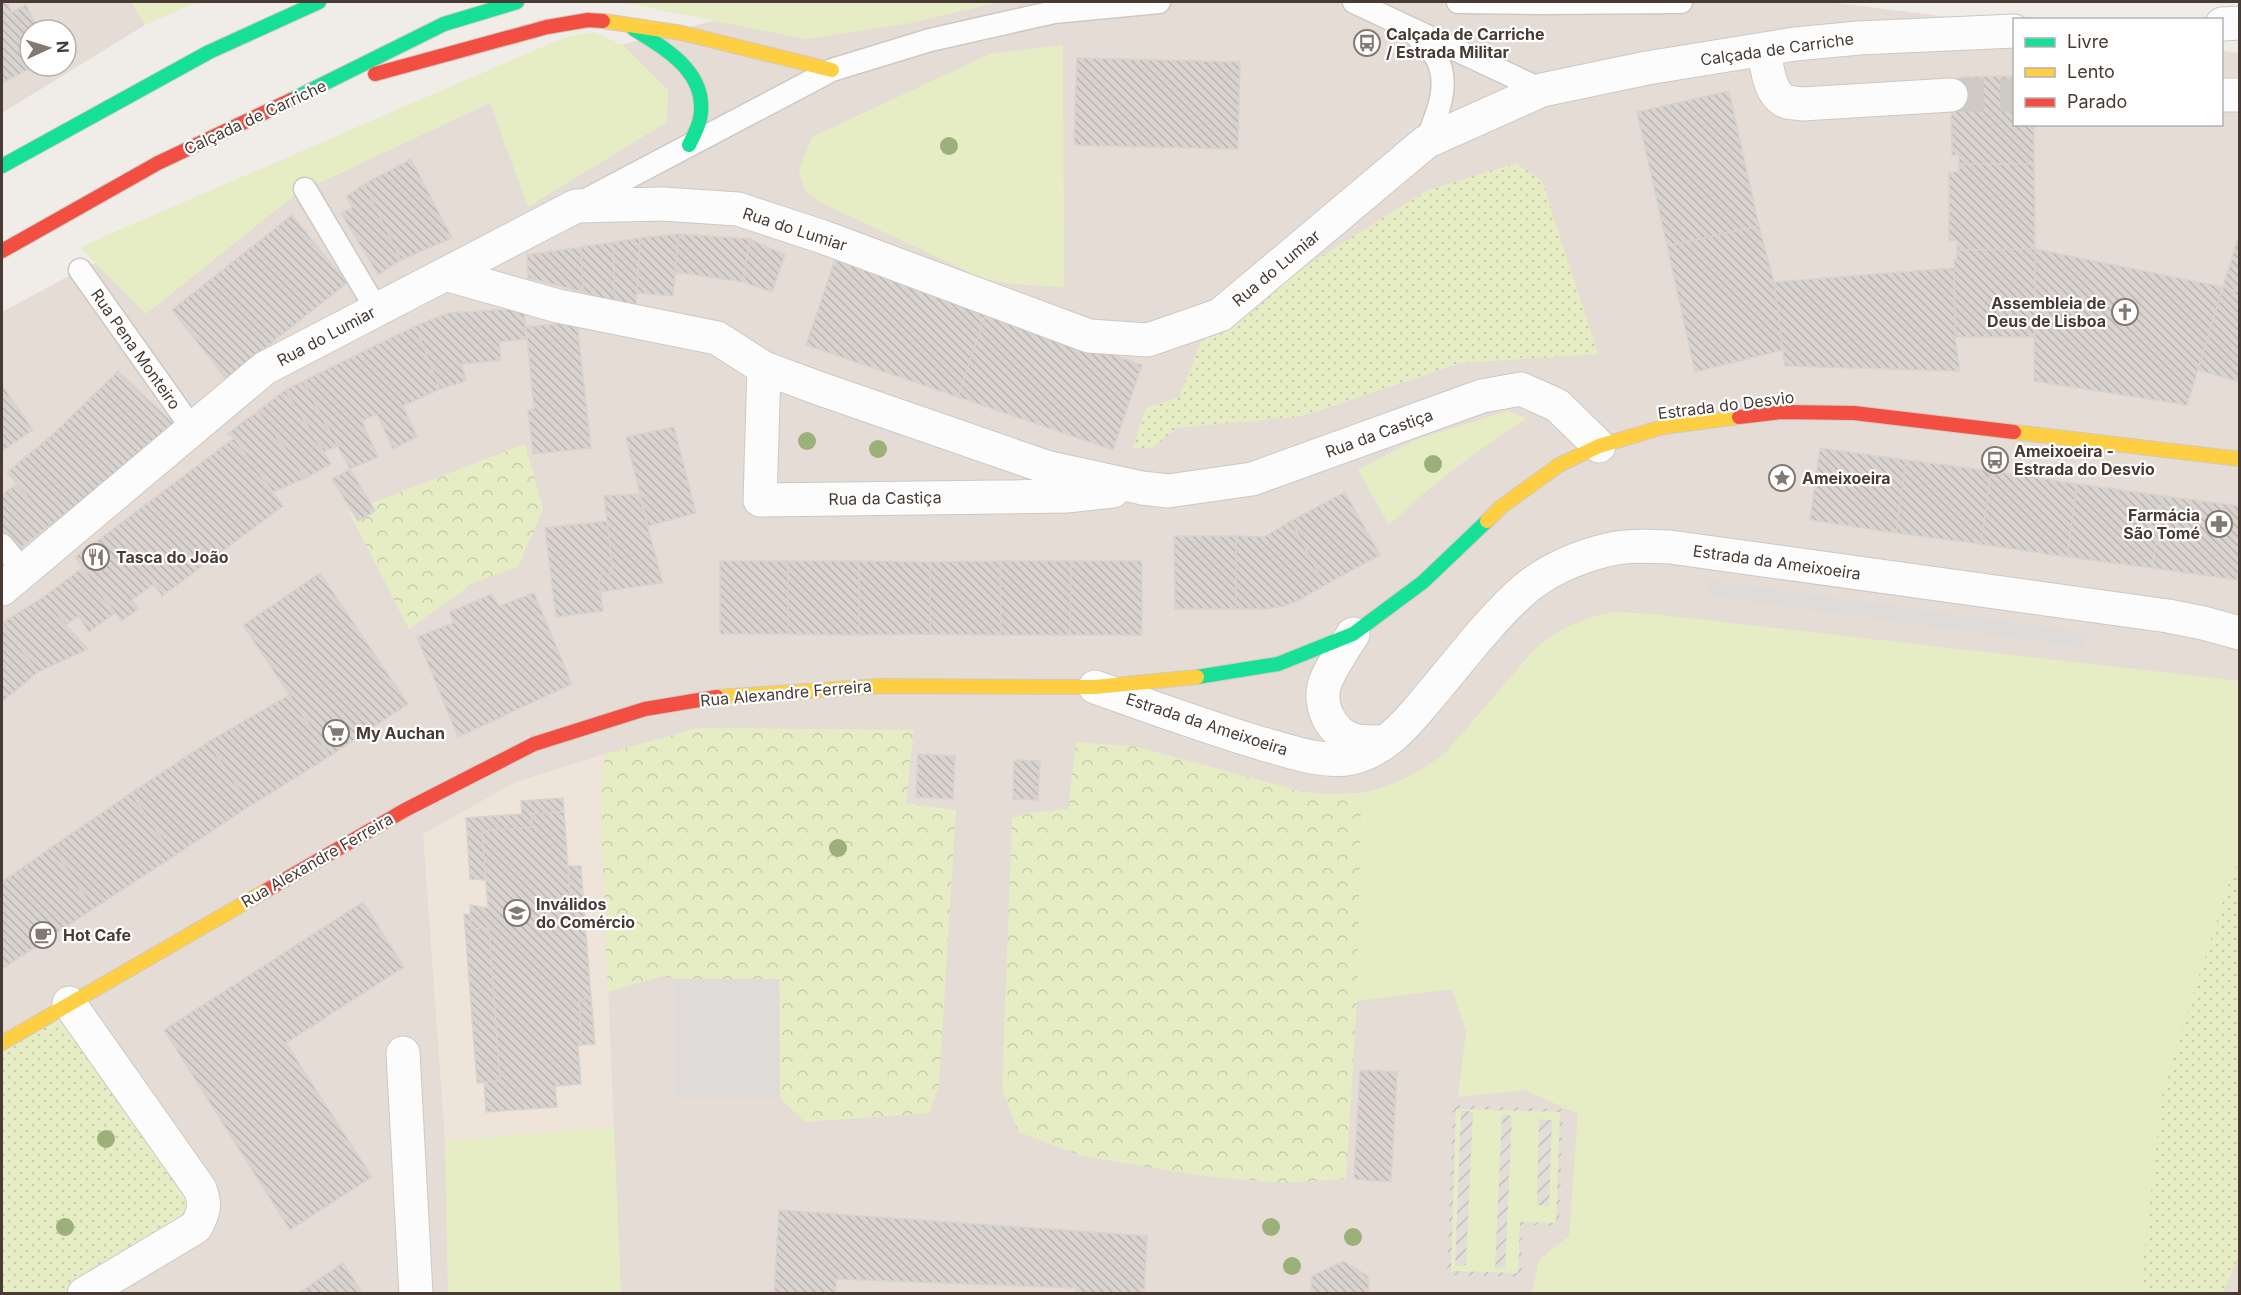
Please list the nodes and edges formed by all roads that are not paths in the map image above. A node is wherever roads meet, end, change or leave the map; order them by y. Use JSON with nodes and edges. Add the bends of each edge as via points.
{"nodes":[{"id":1,"x":319,"y":2,"type":"edge"},
{"id":2,"x":517,"y":2,"type":"edge"},
{"id":3,"x":1159,"y":2,"type":"edge"},
{"id":4,"x":1354,"y":2,"type":"edge"},
{"id":5,"x":1458,"y":2,"type":"edge"},
{"id":6,"x":1681,"y":2,"type":"edge"},
{"id":7,"x":625,"y":23,"type":"junction"},
{"id":8,"x":2240,"y":23,"type":"edge"},
{"id":9,"x":2223,"y":24,"type":"edge"},
{"id":10,"x":1408,"y":26,"type":"junction"},
{"id":11,"x":2013,"y":31,"type":"edge"},
{"id":12,"x":1764,"y":49,"type":"junction"},
{"id":13,"x":832,"y":70,"type":"junction"},
{"id":14,"x":1542,"y":90,"type":"junction"},
{"id":15,"x":304,"y":94,"type":"junction"},
{"id":16,"x":1952,"y":95,"type":"tunnel mouth"},
{"id":17,"x":2223,"y":95,"type":"edge"},
{"id":18,"x":2240,"y":95,"type":"edge"},
{"id":19,"x":1426,"y":142,"type":"junction"},
{"id":20,"x":689,"y":145,"type":"junction"},
{"id":21,"x":2,"y":166,"type":"edge"},
{"id":22,"x":305,"y":189,"type":"dead end"},
{"id":23,"x":576,"y":206,"type":"junction"},
{"id":24,"x":2,"y":251,"type":"edge"},
{"id":25,"x":80,"y":270,"type":"dead end"},
{"id":26,"x":445,"y":274,"type":"junction"},
{"id":27,"x":377,"y":309,"type":"junction"},
{"id":28,"x":764,"y":368,"type":"junction"},
{"id":29,"x":192,"y":428,"type":"junction"},
{"id":30,"x":1599,"y":446,"type":"junction"},
{"id":31,"x":2240,"y":459,"type":"edge"},
{"id":32,"x":1142,"y":488,"type":"junction"},
{"id":33,"x":2,"y":545,"type":"edge"},
{"id":34,"x":13,"y":581,"type":"edge"},
{"id":35,"x":1410,"y":590,"type":"joint"},
{"id":36,"x":2240,"y":633,"type":"edge"},
{"id":37,"x":1353,"y":634,"type":"junction"},
{"id":38,"x":1095,"y":687,"type":"junction"},
{"id":39,"x":1387,"y":742,"type":"junction"},
{"id":40,"x":69,"y":1003,"type":"junction"},
{"id":41,"x":2,"y":1043,"type":"edge"},
{"id":42,"x":403,"y":1053,"type":"dead end"},
{"id":43,"x":84,"y":1293,"type":"edge"},
{"id":44,"x":416,"y":1293,"type":"edge"}],
"edges":[{"from":1,"to":21,"type":"main road","via":[[209,52]]},
{"from":2,"to":15,"type":"main road","name":"Calçada de Carriche","via":[[444,24]]},
{"from":3,"to":13,"type":"lane","via":[[1054,12],[930,40]]},
{"from":4,"to":10,"type":"lane"},
{"from":5,"to":6,"type":"lane"},
{"from":7,"to":13,"type":"main road"},
{"from":7,"to":15,"type":"main road","via":[[588,20],[547,27]]},
{"from":7,"to":20,"type":"main road","via":[[684,63],[701,92],[700,119]]},
{"from":8,"to":9,"type":"street"},
{"from":10,"to":14,"type":"lane"},
{"from":10,"to":19,"type":"lane","via":[[1437,59],[1443,82],[1440,109]]},
{"from":11,"to":12,"type":"street","name":"Calçada de Carriche","via":[[1858,38]]},
{"from":12,"to":14,"type":"street","name":"Calçada de Carriche"},
{"from":12,"to":16,"type":"street","via":[[1771,81],[1787,102]]},
{"from":13,"to":20,"type":"lane"},
{"from":14,"to":19,"type":"street","name":"Rua do Lumiar"},
{"from":15,"to":24,"type":"main road","name":"Calçada de Carriche","via":[[158,162]]},
{"from":17,"to":18,"type":"street"},
{"from":19,"to":23,"type":"street","name":"Rua do Lumiar","via":[[1220,315],[1148,340],[1089,336],[738,209],[663,204]]},
{"from":20,"to":23,"type":"lane"},
{"from":22,"to":27,"type":"lane"},
{"from":23,"to":26,"type":"street","name":"Rua do Lumiar"},
{"from":25,"to":29,"type":"lane","name":"Rua Pena Monteiro"},
{"from":26,"to":27,"type":"street","name":"Rua do Lumiar"},
{"from":26,"to":28,"type":"street","name":"Rua da Castiça","via":[[558,306],[717,338]]},
{"from":27,"to":29,"type":"street","name":"Rua do Lumiar","via":[[265,368]]},
{"from":28,"to":32,"type":"street","name":"Rua da Castiça","via":[[1046,467]]},
{"from":28,"to":32,"type":"street","name":"Rua da Castiça","via":[[760,500],[1066,496]]},
{"from":29,"to":34,"type":"street","name":"Rua do Lumiar"},
{"from":30,"to":31,"type":"main road","name":"Estrada do Desvio","via":[[1663,427],[1782,411],[1842,413]]},
{"from":30,"to":32,"type":"street","name":"Rua da Castiça","via":[[1557,405],[1521,388],[1482,396],[1252,479],[1168,491]]},
{"from":30,"to":35,"type":"main road","name":"Estrada do Desvio","via":[[1559,465],[1501,507]]},
{"from":33,"to":34,"type":"lane"},
{"from":35,"to":37,"type":"main road","name":"Rua Alexandre Ferreira"},
{"from":36,"to":39,"type":"street","name":"Estrada da Ameixoeira","via":[[2168,616],[1670,547],[1608,549],[1570,562],[1526,588]]},
{"from":37,"to":38,"type":"main road","name":"Rua Alexandre Ferreira","via":[[1278,664],[1210,676]]},
{"from":37,"to":39,"type":"street","via":[[1326,679],[1322,697],[1326,715],[1341,734],[1356,741]]},
{"from":38,"to":39,"type":"street","name":"Estrada da Ameixoeira","via":[[1203,726],[1303,755],[1352,758]]},
{"from":38,"to":40,"type":"main road","name":"Rua Alexandre Ferreira","via":[[879,686],[739,694],[623,716],[534,744],[416,804]]},
{"from":40,"to":41,"type":"main road","name":"Rua Alexandre Ferreira"},
{"from":40,"to":43,"type":"street","via":[[200,1189],[204,1201],[204,1212],[196,1227]]},
{"from":42,"to":44,"type":"street"}]}
